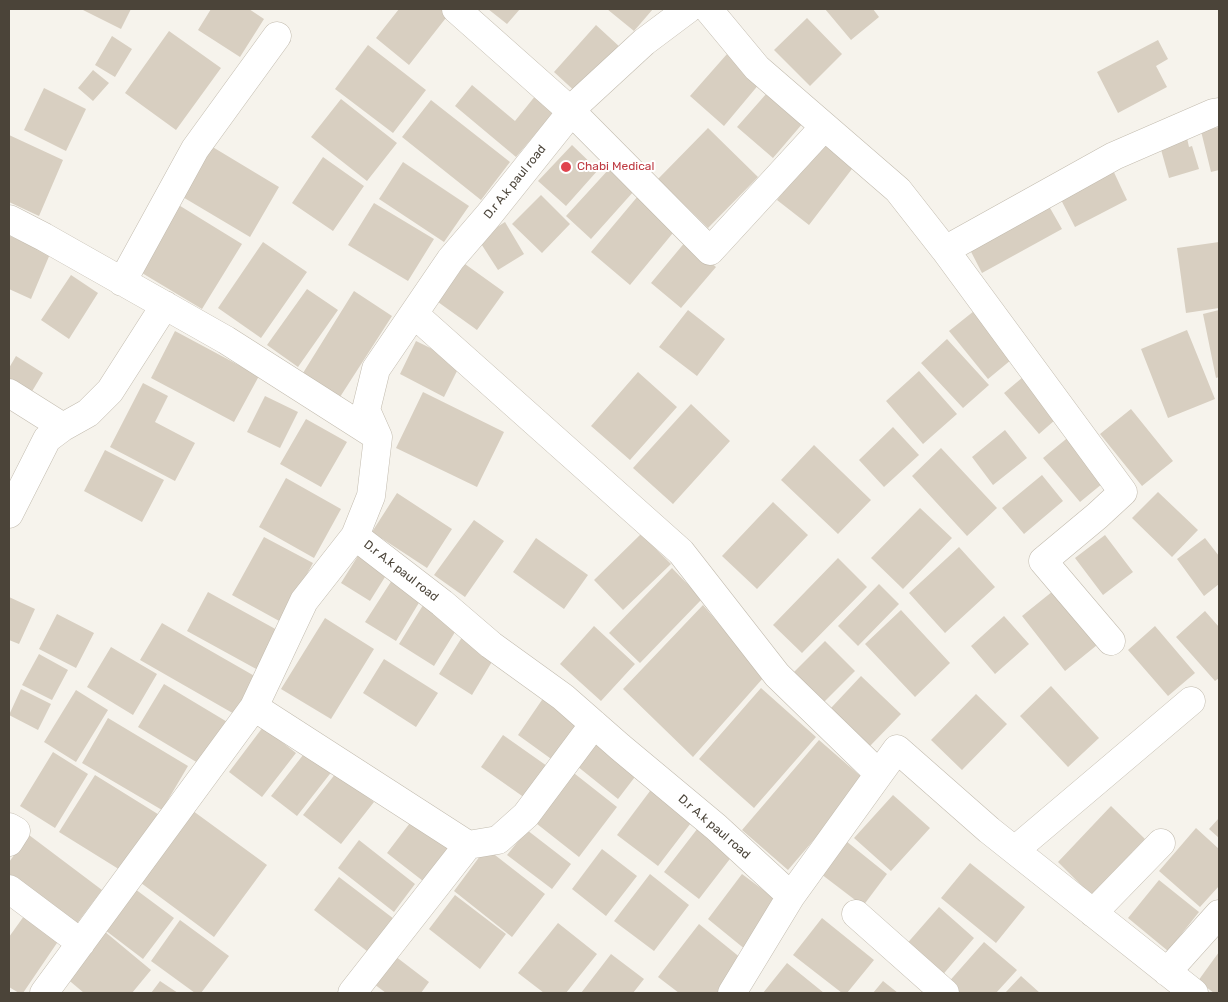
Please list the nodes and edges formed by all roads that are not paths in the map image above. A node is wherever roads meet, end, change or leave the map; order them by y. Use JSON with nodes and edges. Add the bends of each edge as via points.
{"nodes":[{"id":1,"x":456,"y":9,"type":"edge"},
{"id":2,"x":688,"y":9,"type":"edge"},
{"id":3,"x":708,"y":9,"type":"edge"},
{"id":4,"x":277,"y":36,"type":"dead end"},
{"id":5,"x":572,"y":112,"type":"junction"},
{"id":6,"x":1219,"y":112,"type":"edge"},
{"id":7,"x":824,"y":127,"type":"junction"},
{"id":8,"x":9,"y":220,"type":"edge"},
{"id":9,"x":945,"y":250,"type":"junction"},
{"id":10,"x":122,"y":282,"type":"junction"},
{"id":11,"x":165,"y":305,"type":"junction"},
{"id":12,"x":414,"y":314,"type":"junction"},
{"id":13,"x":9,"y":393,"type":"edge"},
{"id":14,"x":63,"y":426,"type":"junction"},
{"id":15,"x":378,"y":437,"type":"junction"},
{"id":16,"x":9,"y":514,"type":"edge"},
{"id":17,"x":355,"y":536,"type":"junction"},
{"id":18,"x":1111,"y":641,"type":"dead end"},
{"id":19,"x":1191,"y":701,"type":"dead end"},
{"id":20,"x":254,"y":707,"type":"junction"},
{"id":21,"x":594,"y":724,"type":"junction"},
{"id":22,"x":879,"y":774,"type":"junction"},
{"id":23,"x":9,"y":828,"type":"edge"},
{"id":24,"x":9,"y":842,"type":"edge"},
{"id":25,"x":1160,"y":843,"type":"dead end"},
{"id":26,"x":468,"y":845,"type":"junction"},
{"id":27,"x":1015,"y":850,"type":"junction"},
{"id":28,"x":9,"y":889,"type":"edge"},
{"id":29,"x":791,"y":896,"type":"junction"},
{"id":30,"x":1093,"y":912,"type":"junction"},
{"id":31,"x":856,"y":914,"type":"dead end"},
{"id":32,"x":1219,"y":914,"type":"edge"},
{"id":33,"x":81,"y":943,"type":"junction"},
{"id":34,"x":1167,"y":972,"type":"junction"},
{"id":35,"x":44,"y":993,"type":"edge"},
{"id":36,"x":352,"y":993,"type":"edge"},
{"id":37,"x":732,"y":993,"type":"edge"},
{"id":38,"x":945,"y":993,"type":"edge"},
{"id":39,"x":1194,"y":993,"type":"edge"}],
"edges":[{"from":1,"to":5,"type":"street"},
{"from":2,"to":5,"type":"street","name":"D.r A.k paul road","via":[[644,42]]},
{"from":3,"to":7,"type":"street","via":[[757,68]]},
{"from":4,"to":10,"type":"street","via":[[195,149]]},
{"from":5,"to":7,"type":"street","via":[[710,252]]},
{"from":5,"to":12,"type":"street","name":"D.r A.k paul road","via":[[451,259]]},
{"from":6,"to":9,"type":"street","via":[[1114,156]]},
{"from":7,"to":9,"type":"street","via":[[898,190]]},
{"from":8,"to":10,"type":"street"},
{"from":9,"to":18,"type":"street","via":[[1123,492],[1042,561]]},
{"from":10,"to":11,"type":"street"},
{"from":11,"to":14,"type":"street","via":[[110,392],[88,413]]},
{"from":11,"to":15,"type":"street"},
{"from":12,"to":15,"type":"street","name":"D.r A.k paul road","via":[[376,369],[366,410]]},
{"from":12,"to":22,"type":"street","via":[[680,552],[777,675]]},
{"from":13,"to":14,"type":"street"},
{"from":14,"to":16,"type":"street","via":[[47,439]]},
{"from":15,"to":17,"type":"street","name":"D.r A.k paul road","via":[[371,496]]},
{"from":17,"to":20,"type":"street","via":[[304,601]]},
{"from":17,"to":21,"type":"street","name":"D.r A.k paul road"},
{"from":19,"to":27,"type":"street"},
{"from":20,"to":26,"type":"street"},
{"from":20,"to":33,"type":"street"},
{"from":21,"to":26,"type":"street","via":[[526,815],[498,840]]},
{"from":21,"to":29,"type":"street","name":"D.r A.k paul road","via":[[716,827]]},
{"from":22,"to":27,"type":"street","via":[[897,749]]},
{"from":22,"to":29,"type":"street"},
{"from":23,"to":24,"type":"street","via":[[16,831]]},
{"from":25,"to":30,"type":"street"},
{"from":26,"to":36,"type":"street"},
{"from":27,"to":30,"type":"street"},
{"from":28,"to":33,"type":"street"},
{"from":29,"to":37,"type":"street"},
{"from":30,"to":34,"type":"street"},
{"from":31,"to":38,"type":"street"},
{"from":32,"to":34,"type":"street"},
{"from":33,"to":35,"type":"street"},
{"from":34,"to":39,"type":"street"}]}
